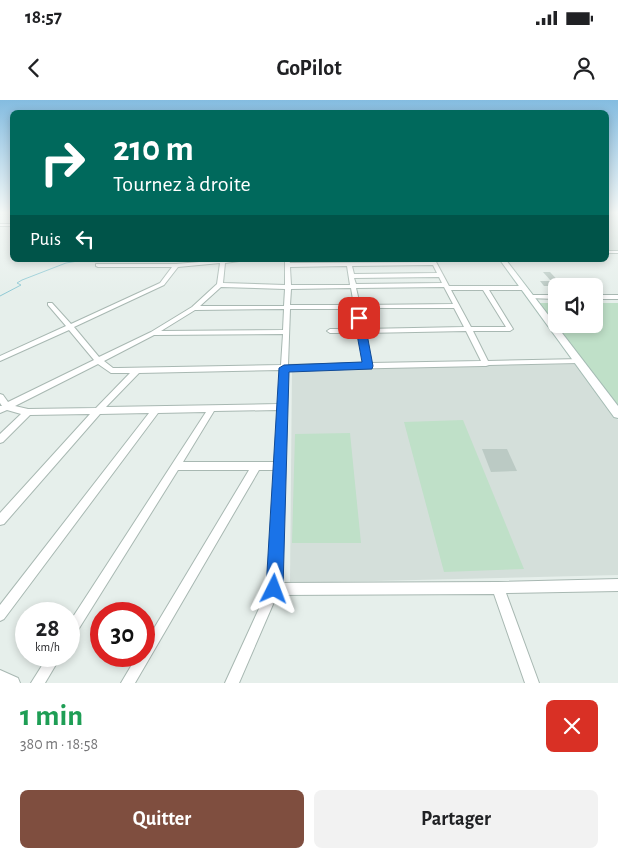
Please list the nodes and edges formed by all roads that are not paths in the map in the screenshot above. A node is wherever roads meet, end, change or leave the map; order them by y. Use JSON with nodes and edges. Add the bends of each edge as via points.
{"nodes":[{"id":1,"x":223,"y":262,"type":"joint"},
{"id":2,"x":287,"y":262,"type":"edge"},
{"id":3,"x":433,"y":262,"type":"edge"},
{"id":4,"x":504,"y":262,"type":"edge"},
{"id":5,"x":344,"y":263,"type":"edge"},
{"id":6,"x":98,"y":265,"type":"dead end"},
{"id":7,"x":176,"y":266,"type":"junction"},
{"id":8,"x":440,"y":275,"type":"junction"},
{"id":9,"x":351,"y":276,"type":"junction"},
{"id":10,"x":220,"y":285,"type":"junction"},
{"id":11,"x":353,"y":286,"type":"junction"},
{"id":12,"x":288,"y":287,"type":"junction"},
{"id":13,"x":446,"y":287,"type":"junction"},
{"id":14,"x":485,"y":288,"type":"junction"},
{"id":15,"x":523,"y":288,"type":"junction"},
{"id":16,"x":530,"y":297,"type":"junction"},
{"id":17,"x":548,"y":297,"type":"edge"},
{"id":18,"x":603,"y":297,"type":"edge"},
{"id":19,"x":618,"y":297,"type":"edge"},
{"id":20,"x":50,"y":304,"type":"dead end"},
{"id":21,"x":456,"y":306,"type":"junction"},
{"id":22,"x":357,"y":307,"type":"junction"},
{"id":23,"x":194,"y":308,"type":"junction"},
{"id":24,"x":286,"y":308,"type":"junction"},
{"id":25,"x":71,"y":327,"type":"junction"},
{"id":26,"x":468,"y":329,"type":"junction"},
{"id":27,"x":330,"y":330,"type":"dead end"},
{"id":28,"x":361,"y":330,"type":"junction"},
{"id":29,"x":285,"y":332,"type":"junction"},
{"id":30,"x":153,"y":333,"type":"junction"},
{"id":31,"x":0,"y":359,"type":"edge"},
{"id":32,"x":99,"y":361,"type":"junction"},
{"id":33,"x":579,"y":361,"type":"junction"},
{"id":34,"x":486,"y":364,"type":"junction"},
{"id":35,"x":368,"y":366,"type":"junction"},
{"id":36,"x":284,"y":368,"type":"junction"},
{"id":37,"x":136,"y":372,"type":"junction"},
{"id":38,"x":0,"y":397,"type":"edge"},
{"id":39,"x":282,"y":407,"type":"junction"},
{"id":40,"x":212,"y":408,"type":"junction"},
{"id":41,"x":3,"y":409,"type":"edge"},
{"id":42,"x":156,"y":409,"type":"junction"},
{"id":43,"x":28,"y":412,"type":"junction"},
{"id":44,"x":97,"y":412,"type":"junction"},
{"id":45,"x":618,"y":414,"type":"edge"},
{"id":46,"x":0,"y":439,"type":"edge"},
{"id":47,"x":175,"y":466,"type":"junction"},
{"id":48,"x":256,"y":466,"type":"junction"},
{"id":49,"x":281,"y":466,"type":"junction"},
{"id":50,"x":0,"y":520,"type":"edge"},
{"id":51,"x":618,"y":585,"type":"edge"},
{"id":52,"x":498,"y":588,"type":"junction"},
{"id":53,"x":274,"y":589,"type":"junction"},
{"id":54,"x":0,"y":615,"type":"edge"},
{"id":55,"x":80,"y":617,"type":"edge"},
{"id":56,"x":47,"y":667,"type":"edge"},
{"id":57,"x":0,"y":676,"type":"edge"},
{"id":58,"x":13,"y":683,"type":"edge"},
{"id":59,"x":38,"y":683,"type":"edge"},
{"id":60,"x":128,"y":683,"type":"edge"},
{"id":61,"x":232,"y":683,"type":"edge"},
{"id":62,"x":532,"y":683,"type":"edge"}],
"edges":[{"from":1,"to":7,"type":"street"},
{"from":1,"to":10,"type":"street"},
{"from":2,"to":5,"type":"street"},
{"from":2,"to":12,"type":"street"},
{"from":3,"to":5,"type":"street"},
{"from":3,"to":8,"type":"street"},
{"from":4,"to":15,"type":"street"},
{"from":5,"to":9,"type":"street"},
{"from":6,"to":7,"type":"street"},
{"from":7,"to":25,"type":"street","via":[[162,284]]},
{"from":8,"to":9,"type":"street"},
{"from":8,"to":13,"type":"street"},
{"from":9,"to":11,"type":"street"},
{"from":10,"to":12,"type":"street"},
{"from":10,"to":23,"type":"street"},
{"from":11,"to":12,"type":"street"},
{"from":11,"to":13,"type":"street"},
{"from":11,"to":22,"type":"street"},
{"from":12,"to":24,"type":"street"},
{"from":13,"to":14,"type":"street"},
{"from":13,"to":21,"type":"street"},
{"from":14,"to":15,"type":"street"},
{"from":14,"to":26,"type":"street","via":[[510,329]]},
{"from":15,"to":16,"type":"street"},
{"from":16,"to":17,"type":"street"},
{"from":16,"to":33,"type":"street"},
{"from":18,"to":19,"type":"street"},
{"from":20,"to":25,"type":"street"},
{"from":21,"to":22,"type":"street"},
{"from":21,"to":26,"type":"street"},
{"from":22,"to":24,"type":"street"},
{"from":22,"to":28,"type":"street"},
{"from":23,"to":24,"type":"street"},
{"from":23,"to":30,"type":"street"},
{"from":24,"to":29,"type":"street"},
{"from":25,"to":31,"type":"street"},
{"from":25,"to":32,"type":"street"},
{"from":26,"to":28,"type":"street"},
{"from":26,"to":34,"type":"street"},
{"from":27,"to":28,"type":"street"},
{"from":28,"to":35,"type":"street"},
{"from":29,"to":30,"type":"street"},
{"from":29,"to":36,"type":"street"},
{"from":30,"to":32,"type":"street"},
{"from":32,"to":37,"type":"street","via":[[110,370]]},
{"from":32,"to":41,"type":"street"},
{"from":33,"to":34,"type":"street"},
{"from":33,"to":45,"type":"street"},
{"from":34,"to":35,"type":"street"},
{"from":35,"to":36,"type":"street"},
{"from":36,"to":37,"type":"street"},
{"from":36,"to":39,"type":"street"},
{"from":37,"to":44,"type":"street"},
{"from":38,"to":41,"type":"street"},
{"from":39,"to":40,"type":"street"},
{"from":39,"to":49,"type":"street"},
{"from":40,"to":42,"type":"street"},
{"from":40,"to":47,"type":"street"},
{"from":41,"to":43,"type":"street"},
{"from":42,"to":44,"type":"street"},
{"from":42,"to":54,"type":"street"},
{"from":43,"to":44,"type":"street"},
{"from":43,"to":46,"type":"street"},
{"from":44,"to":50,"type":"street"},
{"from":47,"to":48,"type":"street"},
{"from":47,"to":55,"type":"street"},
{"from":48,"to":49,"type":"street"},
{"from":48,"to":60,"type":"street"},
{"from":49,"to":53,"type":"street"},
{"from":51,"to":52,"type":"street"},
{"from":52,"to":53,"type":"street"},
{"from":52,"to":62,"type":"street"},
{"from":53,"to":61,"type":"street"},
{"from":56,"to":59,"type":"street"},
{"from":57,"to":58,"type":"street"}]}
